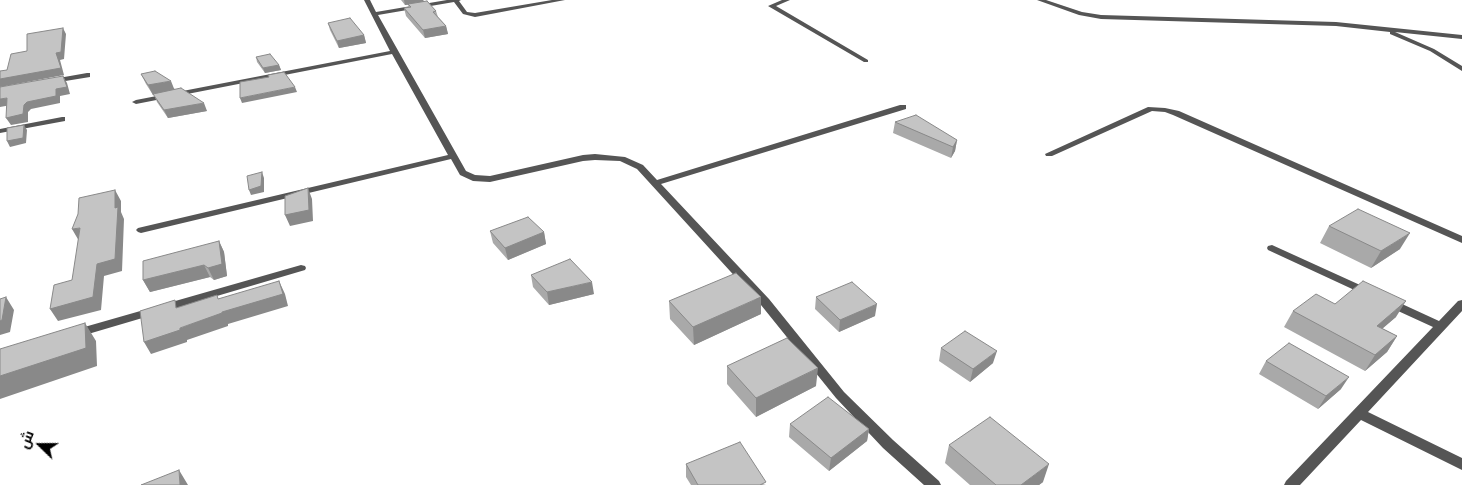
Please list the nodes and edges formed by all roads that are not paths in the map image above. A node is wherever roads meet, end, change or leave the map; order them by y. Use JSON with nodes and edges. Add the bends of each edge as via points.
{"nodes":[{"id":1,"x":371,"y":0,"type":"edge"},
{"id":2,"x":456,"y":0,"type":"edge"},
{"id":3,"x":562,"y":0,"type":"edge"},
{"id":4,"x":781,"y":0,"type":"edge"},
{"id":5,"x":1040,"y":0,"type":"edge"},
{"id":6,"x":374,"y":14,"type":"junction"},
{"id":7,"x":1375,"y":27,"type":"junction"},
{"id":8,"x":1462,"y":37,"type":"edge"},
{"id":9,"x":394,"y":52,"type":"junction"},
{"id":10,"x":866,"y":60,"type":"dead end"},
{"id":11,"x":1462,"y":69,"type":"edge"},
{"id":12,"x":87,"y":75,"type":"dead end"},
{"id":13,"x":48,"y":82,"type":"edge"},
{"id":14,"x":136,"y":102,"type":"dead end"},
{"id":15,"x":904,"y":107,"type":"dead end"},
{"id":16,"x":62,"y":119,"type":"dead end"},
{"id":17,"x":0,"y":131,"type":"edge"},
{"id":18,"x":1048,"y":154,"type":"dead end"},
{"id":19,"x":453,"y":156,"type":"junction"},
{"id":20,"x":656,"y":183,"type":"junction"},
{"id":21,"x":141,"y":230,"type":"dead end"},
{"id":22,"x":1462,"y":240,"type":"edge"},
{"id":23,"x":1272,"y":248,"type":"dead end"},
{"id":24,"x":301,"y":268,"type":"dead end"},
{"id":25,"x":1462,"y":304,"type":"edge"},
{"id":26,"x":1440,"y":326,"type":"junction"},
{"id":27,"x":66,"y":336,"type":"edge"},
{"id":28,"x":1359,"y":412,"type":"junction"},
{"id":29,"x":1462,"y":464,"type":"edge"},
{"id":30,"x":934,"y":485,"type":"edge"},
{"id":31,"x":1291,"y":485,"type":"edge"}],
"edges":[{"from":1,"to":6,"type":"street"},
{"from":2,"to":3,"type":"street","via":[[465,12],[475,15]]},
{"from":2,"to":6,"type":"street"},
{"from":4,"to":10,"type":"street","via":[[771,6]]},
{"from":5,"to":7,"type":"street","via":[[1101,17]]},
{"from":6,"to":9,"type":"street"},
{"from":7,"to":8,"type":"street"},
{"from":7,"to":11,"type":"street","via":[[1432,50]]},
{"from":9,"to":14,"type":"street"},
{"from":9,"to":19,"type":"street"},
{"from":12,"to":13,"type":"street"},
{"from":15,"to":20,"type":"street"},
{"from":16,"to":17,"type":"street"},
{"from":18,"to":22,"type":"street","via":[[1151,109],[1165,110]]},
{"from":19,"to":20,"type":"street","via":[[463,172],[482,179],[583,158],[622,159],[640,167]]},
{"from":19,"to":21,"type":"street"},
{"from":20,"to":30,"type":"street","via":[[765,302],[840,396]]},
{"from":23,"to":26,"type":"street"},
{"from":24,"to":27,"type":"street"},
{"from":25,"to":26,"type":"street"},
{"from":26,"to":28,"type":"street"},
{"from":28,"to":29,"type":"street"},
{"from":28,"to":31,"type":"street"}]}
